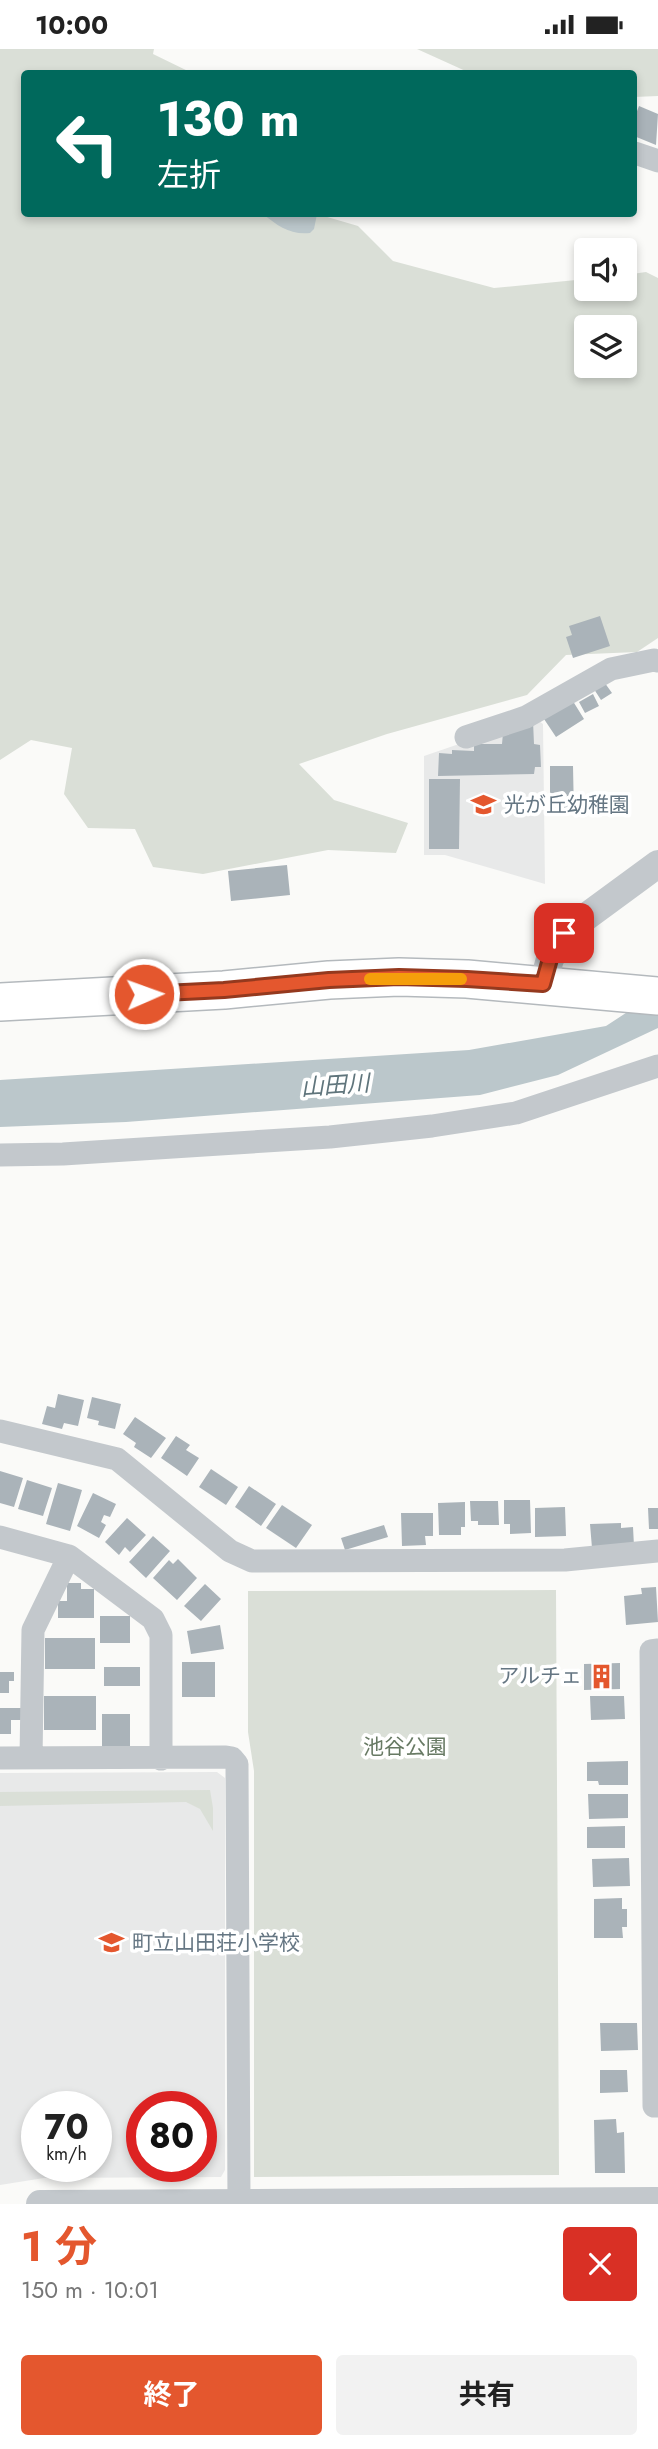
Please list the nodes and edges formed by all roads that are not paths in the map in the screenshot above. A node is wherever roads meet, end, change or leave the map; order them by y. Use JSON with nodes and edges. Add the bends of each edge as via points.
{"nodes":[{"id":1,"x":637,"y":154,"type":"edge"},
{"id":2,"x":658,"y":161,"type":"edge"},
{"id":3,"x":658,"y":661,"type":"edge"},
{"id":4,"x":466,"y":737,"type":"dead end"},
{"id":5,"x":658,"y":864,"type":"edge"},
{"id":6,"x":543,"y":984,"type":"junction"},
{"id":7,"x":224,"y":990,"type":"junction"},
{"id":8,"x":658,"y":996,"type":"edge"},
{"id":9,"x":0,"y":1002,"type":"edge"},
{"id":10,"x":0,"y":1025,"type":"edge"},
{"id":11,"x":658,"y":1066,"type":"edge"},
{"id":12,"x":0,"y":1155,"type":"edge"},
{"id":13,"x":0,"y":1431,"type":"edge"},
{"id":14,"x":0,"y":1537,"type":"edge"},
{"id":15,"x":658,"y":1551,"type":"edge"},
{"id":16,"x":69,"y":1556,"type":"junction"},
{"id":17,"x":658,"y":1650,"type":"edge"},
{"id":18,"x":0,"y":1758,"type":"edge"},
{"id":19,"x":31,"y":1758,"type":"junction"},
{"id":20,"x":161,"y":1759,"type":"junction"},
{"id":21,"x":658,"y":2106,"type":"edge"},
{"id":22,"x":658,"y":2201,"type":"edge"},
{"id":23,"x":239,"y":2203,"type":"edge"},
{"id":24,"x":40,"y":2204,"type":"edge"}],
"edges":[{"from":1,"to":2,"type":"street"},
{"from":3,"to":4,"type":"street","via":[[611,669],[552,705]]},
{"from":5,"to":6,"type":"street","via":[[564,933]]},
{"from":6,"to":7,"type":"highway","via":[[399,977]]},
{"from":6,"to":8,"type":"highway"},
{"from":7,"to":9,"type":"highway"},
{"from":7,"to":10,"type":"highway"},
{"from":11,"to":12,"type":"street","via":[[516,1113],[432,1126],[330,1137]]},
{"from":13,"to":15,"type":"street","via":[[117,1459],[230,1551],[253,1561],[565,1560]]},
{"from":14,"to":16,"type":"street"},
{"from":16,"to":19,"type":"street","via":[[33,1630]]},
{"from":16,"to":20,"type":"street","via":[[153,1619],[161,1635]]},
{"from":17,"to":21,"type":"street","via":[[651,1655],[654,2106]]},
{"from":18,"to":19,"type":"street"},
{"from":19,"to":20,"type":"street"},
{"from":20,"to":23,"type":"street","via":[[226,1757],[237,1764]]},
{"from":22,"to":23,"type":"street"},
{"from":23,"to":24,"type":"street"}]}
